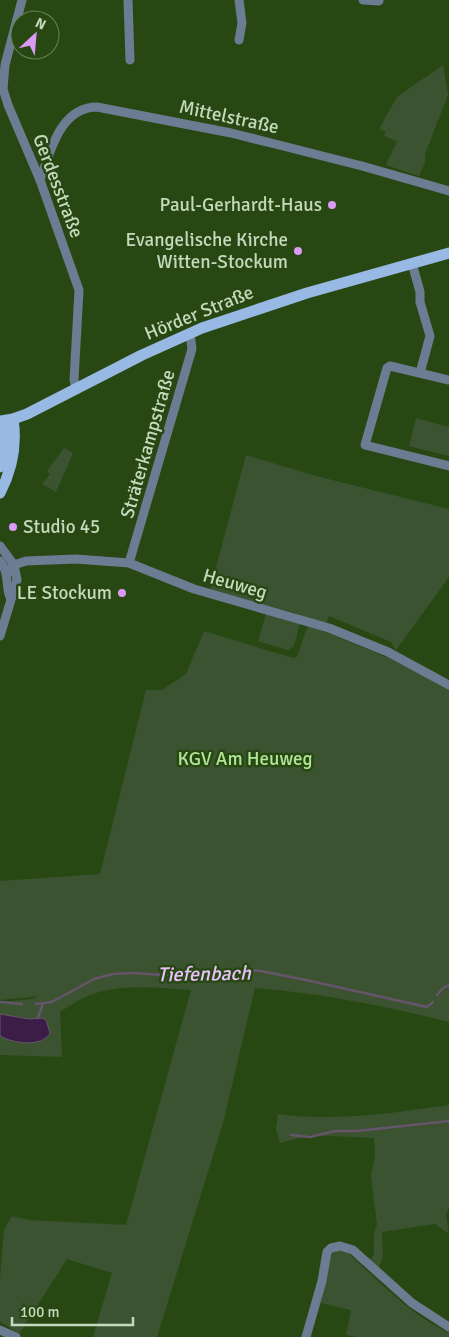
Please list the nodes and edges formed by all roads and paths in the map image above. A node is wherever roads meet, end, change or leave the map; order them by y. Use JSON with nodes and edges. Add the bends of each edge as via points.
{"nodes":[{"id":1,"x":22,"y":0,"type":"edge"},
{"id":2,"x":128,"y":0,"type":"edge"},
{"id":3,"x":239,"y":0,"type":"edge"},
{"id":4,"x":363,"y":0,"type":"edge"},
{"id":5,"x":379,"y":1,"type":"edge"},
{"id":6,"x":239,"y":40,"type":"dead end"},
{"id":7,"x":130,"y":60,"type":"dead end"},
{"id":8,"x":4,"y":106,"type":"edge"},
{"id":9,"x":40,"y":180,"type":"junction"},
{"id":10,"x":449,"y":191,"type":"edge"},
{"id":11,"x":449,"y":253,"type":"edge"},
{"id":12,"x":412,"y":263,"type":"junction"},
{"id":13,"x":190,"y":333,"type":"junction"},
{"id":14,"x":420,"y":373,"type":"junction"},
{"id":15,"x":449,"y":380,"type":"edge"},
{"id":16,"x":76,"y":388,"type":"junction"},
{"id":17,"x":6,"y":421,"type":"edge"},
{"id":18,"x":449,"y":466,"type":"edge"},
{"id":19,"x":0,"y":467,"type":"edge"},
{"id":20,"x":0,"y":493,"type":"edge"},
{"id":21,"x":0,"y":546,"type":"edge"},
{"id":22,"x":0,"y":561,"type":"edge"},
{"id":23,"x":129,"y":563,"type":"junction"},
{"id":24,"x":14,"y":565,"type":"junction"},
{"id":25,"x":7,"y":574,"type":"junction"},
{"id":26,"x":10,"y":597,"type":"junction"},
{"id":27,"x":0,"y":636,"type":"edge"},
{"id":28,"x":449,"y":685,"type":"edge"},
{"id":29,"x":449,"y":1327,"type":"edge"},
{"id":30,"x":0,"y":1330,"type":"edge"},
{"id":31,"x":16,"y":1337,"type":"edge"},
{"id":32,"x":306,"y":1337,"type":"edge"}],
"edges":[{"from":1,"to":8,"type":"street","name":"Gerdesstraße","via":[[3,76]]},
{"from":2,"to":7,"type":"street"},
{"from":3,"to":6,"type":"street","via":[[242,23]]},
{"from":4,"to":5,"type":"street"},
{"from":8,"to":9,"type":"street","name":"Gerdesstraße"},
{"from":9,"to":10,"type":"street","name":"Mittelstraße","via":[[62,127],[78,112],[97,107],[266,142]]},
{"from":9,"to":16,"type":"street","name":"Gerdesstraße","via":[[79,290]]},
{"from":11,"to":12,"type":"main road","name":"Hörder Straße"},
{"from":12,"to":13,"type":"main road","name":"Hörder Straße","via":[[264,306]]},
{"from":12,"to":14,"type":"street","via":[[430,336]]},
{"from":13,"to":16,"type":"main road","name":"Hörder Straße"},
{"from":13,"to":23,"type":"street","name":"Sträterkampstraße","via":[[192,349]]},
{"from":14,"to":15,"type":"street"},
{"from":14,"to":18,"type":"street","via":[[387,368],[364,445]]},
{"from":16,"to":17,"type":"main road","name":"Hörder Straße"},
{"from":17,"to":19,"type":"main road","via":[[4,457]]},
{"from":17,"to":20,"type":"main road","via":[[15,432],[8,477]]},
{"from":21,"to":24,"type":"street"},
{"from":22,"to":25,"type":"street"},
{"from":23,"to":24,"type":"street","name":"Heuweg","via":[[76,559],[26,561]]},
{"from":23,"to":28,"type":"street","name":"Heuweg","via":[[194,589],[329,628],[388,652]]},
{"from":24,"to":25,"type":"street"},
{"from":24,"to":26,"type":"street","via":[[17,580]]},
{"from":25,"to":26,"type":"street"},
{"from":26,"to":27,"type":"street"},
{"from":29,"to":32,"type":"street","via":[[412,1304],[352,1250],[340,1246],[327,1252]]},
{"from":30,"to":31,"type":"street"}]}
